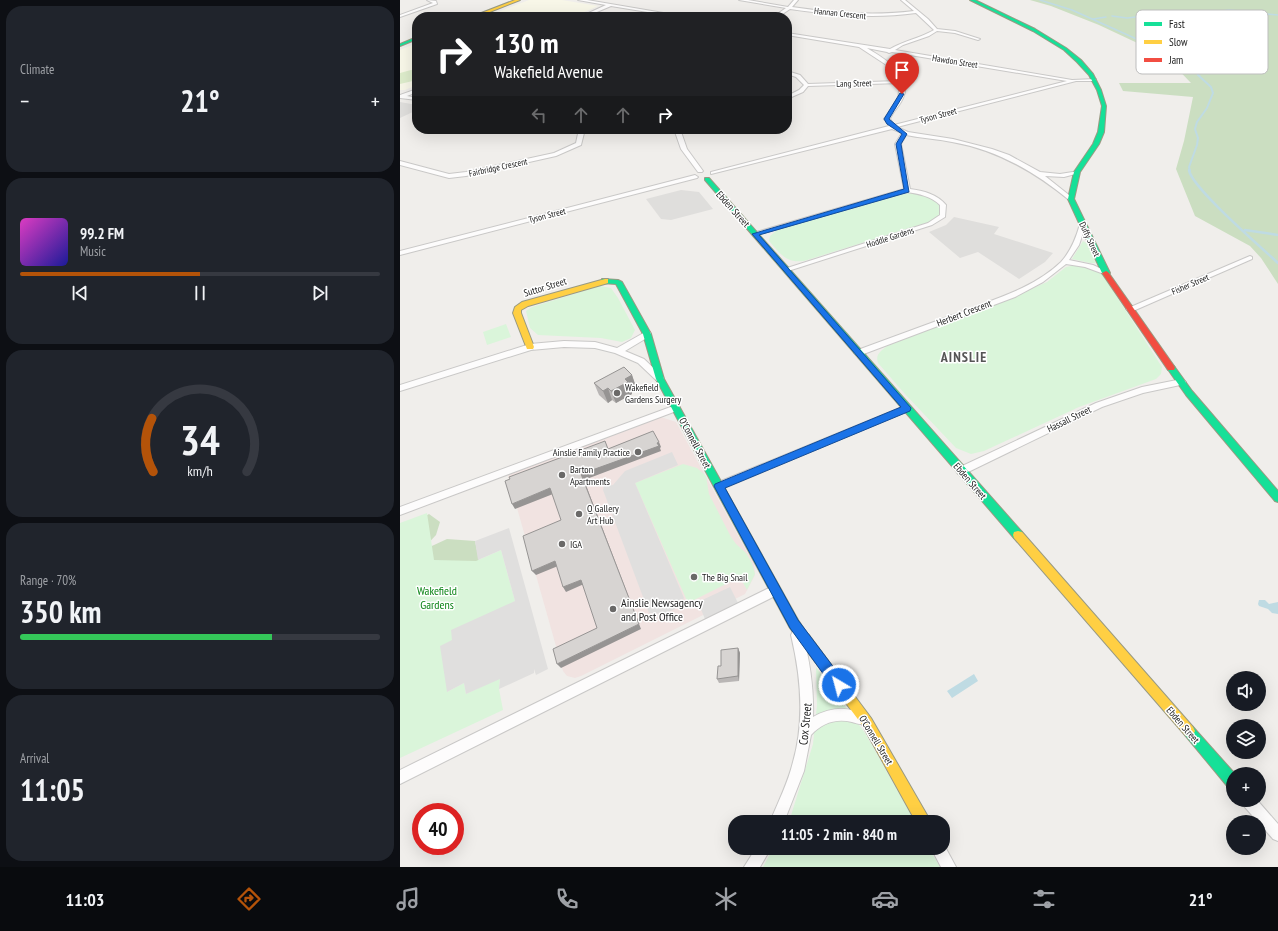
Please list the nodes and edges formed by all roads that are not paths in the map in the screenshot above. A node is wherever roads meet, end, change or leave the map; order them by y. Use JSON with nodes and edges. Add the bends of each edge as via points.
{"nodes":[{"id":1,"x":429,"y":0,"type":"edge"},
{"id":2,"x":518,"y":0,"type":"edge"},
{"id":3,"x":580,"y":0,"type":"edge"},
{"id":4,"x":741,"y":0,"type":"edge"},
{"id":5,"x":796,"y":0,"type":"edge"},
{"id":6,"x":903,"y":0,"type":"edge"},
{"id":7,"x":972,"y":0,"type":"edge"},
{"id":8,"x":610,"y":5,"type":"junction"},
{"id":9,"x":790,"y":7,"type":"junction"},
{"id":10,"x":486,"y":12,"type":"edge"},
{"id":11,"x":594,"y":12,"type":"edge"},
{"id":12,"x":654,"y":12,"type":"edge"},
{"id":13,"x":783,"y":12,"type":"edge"},
{"id":14,"x":916,"y":12,"type":"junction"},
{"id":15,"x":400,"y":16,"type":"edge"},
{"id":16,"x":936,"y":30,"type":"junction"},
{"id":17,"x":792,"y":35,"type":"edge"},
{"id":18,"x":978,"y":39,"type":"dead end"},
{"id":19,"x":412,"y":40,"type":"edge"},
{"id":20,"x":400,"y":45,"type":"edge"},
{"id":21,"x":858,"y":45,"type":"junction"},
{"id":22,"x":892,"y":51,"type":"junction"},
{"id":23,"x":880,"y":58,"type":"junction"},
{"id":24,"x":792,"y":74,"type":"edge"},
{"id":25,"x":1050,"y":76,"type":"junction"},
{"id":26,"x":1076,"y":80,"type":"junction"},
{"id":27,"x":1094,"y":80,"type":"junction"},
{"id":28,"x":902,"y":82,"type":"junction"},
{"id":29,"x":1056,"y":84,"type":"junction"},
{"id":30,"x":806,"y":85,"type":"junction"},
{"id":31,"x":412,"y":92,"type":"edge"},
{"id":32,"x":401,"y":96,"type":"edge"},
{"id":33,"x":792,"y":96,"type":"edge"},
{"id":34,"x":412,"y":99,"type":"edge"},
{"id":35,"x":895,"y":127,"type":"junction"},
{"id":36,"x":581,"y":134,"type":"edge"},
{"id":37,"x":679,"y":134,"type":"edge"},
{"id":38,"x":904,"y":134,"type":"junction"},
{"id":39,"x":400,"y":164,"type":"edge"},
{"id":40,"x":700,"y":171,"type":"junction"},
{"id":41,"x":1039,"y":172,"type":"junction"},
{"id":42,"x":1077,"y":172,"type":"junction"},
{"id":43,"x":710,"y":176,"type":"junction"},
{"id":44,"x":695,"y":177,"type":"junction"},
{"id":45,"x":907,"y":190,"type":"junction"},
{"id":46,"x":1072,"y":199,"type":"junction"},
{"id":47,"x":1083,"y":224,"type":"junction"},
{"id":48,"x":755,"y":234,"type":"junction"},
{"id":49,"x":400,"y":253,"type":"edge"},
{"id":50,"x":1250,"y":258,"type":"dead end"},
{"id":51,"x":1064,"y":262,"type":"junction"},
{"id":52,"x":786,"y":270,"type":"junction"},
{"id":53,"x":1106,"y":273,"type":"junction"},
{"id":54,"x":618,"y":282,"type":"joint"},
{"id":55,"x":1130,"y":309,"type":"junction"},
{"id":56,"x":647,"y":334,"type":"junction"},
{"id":57,"x":530,"y":347,"type":"junction"},
{"id":58,"x":618,"y":351,"type":"junction"},
{"id":59,"x":858,"y":353,"type":"junction"},
{"id":60,"x":660,"y":378,"type":"junction"},
{"id":61,"x":1182,"y":382,"type":"junction"},
{"id":62,"x":400,"y":388,"type":"edge"},
{"id":63,"x":676,"y":408,"type":"junction"},
{"id":64,"x":907,"y":408,"type":"junction"},
{"id":65,"x":961,"y":471,"type":"junction"},
{"id":66,"x":719,"y":486,"type":"junction"},
{"id":67,"x":1278,"y":498,"type":"edge"},
{"id":68,"x":400,"y":511,"type":"edge"},
{"id":69,"x":775,"y":590,"type":"junction"},
{"id":70,"x":794,"y":624,"type":"junction"},
{"id":71,"x":867,"y":722,"type":"junction"},
{"id":72,"x":805,"y":732,"type":"junction"},
{"id":73,"x":1226,"y":774,"type":"edge"},
{"id":74,"x":400,"y":777,"type":"edge"},
{"id":75,"x":1254,"y":807,"type":"edge"},
{"id":76,"x":780,"y":815,"type":"edge"},
{"id":77,"x":920,"y":815,"type":"edge"},
{"id":78,"x":1278,"y":834,"type":"edge"},
{"id":79,"x":759,"y":855,"type":"edge"},
{"id":80,"x":942,"y":855,"type":"edge"},
{"id":81,"x":751,"y":867,"type":"edge"},
{"id":82,"x":949,"y":867,"type":"edge"}],
"edges":[{"from":1,"to":15,"type":"street","via":[[435,4]]},
{"from":2,"to":10,"type":"street"},
{"from":3,"to":8,"type":"street"},
{"from":4,"to":9,"type":"street","name":"Hannan Crescent"},
{"from":5,"to":9,"type":"street"},
{"from":6,"to":14,"type":"street"},
{"from":7,"to":27,"type":"street","via":[[1043,35],[1082,63]]},
{"from":8,"to":11,"type":"street"},
{"from":8,"to":12,"type":"street"},
{"from":9,"to":13,"type":"street"},
{"from":9,"to":14,"type":"street","name":"Hannan Crescent","via":[[857,16]]},
{"from":14,"to":16,"type":"street"},
{"from":16,"to":18,"type":"street","via":[[955,32]]},
{"from":16,"to":22,"type":"street","via":[[902,44]]},
{"from":17,"to":21,"type":"street","name":"Hawdon Street"},
{"from":19,"to":20,"type":"street"},
{"from":21,"to":22,"type":"street","name":"Hawdon Street"},
{"from":21,"to":23,"type":"street"},
{"from":22,"to":23,"type":"street","via":[[882,54]]},
{"from":22,"to":25,"type":"street","name":"Hawdon Street"},
{"from":23,"to":28,"type":"street","via":[[894,70]]},
{"from":24,"to":30,"type":"street","via":[[798,76]]},
{"from":25,"to":26,"type":"street","name":"Hawdon Street"},
{"from":25,"to":29,"type":"street","via":[[1056,80]]},
{"from":26,"to":27,"type":"street","name":"Tyson Street"},
{"from":26,"to":29,"type":"street","name":"Tyson Street"},
{"from":27,"to":42,"type":"street","via":[[1103,101],[1104,123],[1097,144]]},
{"from":28,"to":30,"type":"street","name":"Lang Street"},
{"from":28,"to":35,"type":"street","via":[[902,94],[887,119]]},
{"from":29,"to":35,"type":"street","name":"Tyson Street"},
{"from":30,"to":33,"type":"street"},
{"from":31,"to":32,"type":"street"},
{"from":32,"to":34,"type":"street"},
{"from":35,"to":38,"type":"street"},
{"from":35,"to":43,"type":"street","name":"Tyson Street"},
{"from":36,"to":39,"type":"street","name":"Fairbridge Crescent","via":[[579,144],[568,150],[466,174],[449,176]]},
{"from":37,"to":40,"type":"street","via":[[684,149]]},
{"from":38,"to":41,"type":"street","via":[[974,145],[1009,156]]},
{"from":38,"to":45,"type":"street","via":[[898,144]]},
{"from":40,"to":43,"type":"street","via":[[706,170]]},
{"from":40,"to":44,"type":"street"},
{"from":41,"to":42,"type":"street","via":[[1066,176]]},
{"from":41,"to":46,"type":"street"},
{"from":42,"to":46,"type":"street","via":[[1072,187]]},
{"from":43,"to":44,"type":"street","via":[[700,179]]},
{"from":43,"to":48,"type":"street","name":"Ebden Street"},
{"from":44,"to":49,"type":"street","name":"Tyson Street"},
{"from":45,"to":48,"type":"street","name":"Hoddle Gardens"},
{"from":45,"to":52,"type":"street","name":"Hoddle Gardens","via":[[928,194],[939,200],[944,209],[943,216],[930,224]]},
{"from":46,"to":47,"type":"street","name":"Duffy Street"},
{"from":47,"to":51,"type":"street","name":"Herbert Crescent","via":[[1076,245]]},
{"from":47,"to":53,"type":"street","name":"Duffy Street"},
{"from":48,"to":52,"type":"street","name":"Ebden Street"},
{"from":50,"to":55,"type":"street","name":"Fisher Street"},
{"from":51,"to":53,"type":"street","via":[[1085,264]]},
{"from":51,"to":59,"type":"street","name":"Herbert Crescent","via":[[1045,278],[1012,295]]},
{"from":52,"to":59,"type":"street","name":"Ebden Street"},
{"from":53,"to":55,"type":"street","name":"Duffy Street"},
{"from":54,"to":56,"type":"street","name":"O'Connell Street"},
{"from":54,"to":57,"type":"street","name":"Suttor Street","via":[[607,280],[525,304],[517,313]]},
{"from":55,"to":61,"type":"street","name":"Duffy Street"},
{"from":56,"to":58,"type":"street"},
{"from":56,"to":60,"type":"street","name":"O'Connell Street"},
{"from":57,"to":58,"type":"street","via":[[588,345]]},
{"from":57,"to":62,"type":"street"},
{"from":58,"to":60,"type":"street","via":[[641,361]]},
{"from":59,"to":64,"type":"street","name":"Ebden Street"},
{"from":60,"to":63,"type":"street","name":"O'Connell Street"},
{"from":61,"to":65,"type":"street","name":"Hassall Street","via":[[1142,390],[1100,405]]},
{"from":61,"to":67,"type":"street","name":"Duffy Street"},
{"from":63,"to":66,"type":"street","name":"O'Connell Street"},
{"from":63,"to":68,"type":"street"},
{"from":64,"to":65,"type":"street","name":"Ebden Street"},
{"from":64,"to":66,"type":"street"},
{"from":65,"to":73,"type":"street","name":"Ebden Street"},
{"from":66,"to":69,"type":"street","name":"O'Connell Street"},
{"from":69,"to":70,"type":"street","name":"O'Connell Street"},
{"from":69,"to":74,"type":"street"},
{"from":70,"to":71,"type":"street","name":"O'Connell Street"},
{"from":70,"to":72,"type":"street","name":"Cox Street","via":[[805,666],[808,701]]},
{"from":71,"to":72,"type":"street","via":[[855,715],[835,715],[822,718]]},
{"from":71,"to":77,"type":"street","name":"O'Connell Street"},
{"from":72,"to":76,"type":"street","name":"Cox Street","via":[[802,753]]},
{"from":75,"to":78,"type":"street"},
{"from":79,"to":81,"type":"street"},
{"from":80,"to":82,"type":"street"}]}
